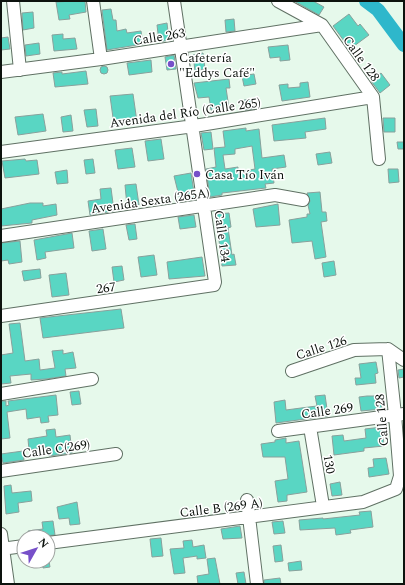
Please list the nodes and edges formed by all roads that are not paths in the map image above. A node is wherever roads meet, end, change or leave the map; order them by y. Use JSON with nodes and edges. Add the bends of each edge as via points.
{"nodes":[{"id":1,"x":13,"y":1,"type":"edge"},
{"id":2,"x":93,"y":1,"type":"edge"},
{"id":3,"x":174,"y":1,"type":"edge"},
{"id":4,"x":278,"y":1,"type":"edge"},
{"id":5,"x":322,"y":25,"type":"junction"},
{"id":6,"x":181,"y":47,"type":"junction"},
{"id":7,"x":101,"y":59,"type":"junction"},
{"id":8,"x":20,"y":70,"type":"junction"},
{"id":9,"x":1,"y":72,"type":"edge"},
{"id":10,"x":373,"y":97,"type":"junction"},
{"id":11,"x":194,"y":126,"type":"junction"},
{"id":12,"x":1,"y":152,"type":"edge"},
{"id":13,"x":379,"y":159,"type":"dead end"},
{"id":14,"x":303,"y":200,"type":"dead end"},
{"id":15,"x":205,"y":206,"type":"junction"},
{"id":16,"x":1,"y":236,"type":"edge"},
{"id":17,"x":214,"y":285,"type":"joint"},
{"id":18,"x":1,"y":316,"type":"edge"},
{"id":19,"x":388,"y":349,"type":"junction"},
{"id":20,"x":404,"y":360,"type":"edge"},
{"id":21,"x":292,"y":371,"type":"dead end"},
{"id":22,"x":92,"y":379,"type":"dead end"},
{"id":23,"x":1,"y":394,"type":"edge"},
{"id":24,"x":400,"y":414,"type":"edge"},
{"id":25,"x":310,"y":427,"type":"junction"},
{"id":26,"x":278,"y":431,"type":"dead end"},
{"id":27,"x":116,"y":454,"type":"dead end"},
{"id":28,"x":1,"y":471,"type":"edge"},
{"id":29,"x":396,"y":489,"type":"joint"},
{"id":30,"x":246,"y":500,"type":"dead end"},
{"id":31,"x":323,"y":506,"type":"junction"},
{"id":32,"x":249,"y":517,"type":"junction"},
{"id":33,"x":1,"y":534,"type":"edge"},
{"id":34,"x":56,"y":542,"type":"edge"},
{"id":35,"x":16,"y":547,"type":"edge"},
{"id":36,"x":2,"y":549,"type":"edge"},
{"id":37,"x":8,"y":584,"type":"edge"},
{"id":38,"x":257,"y":584,"type":"edge"}],
"edges":[{"from":1,"to":8,"type":"street"},
{"from":2,"to":7,"type":"street"},
{"from":3,"to":6,"type":"street","name":"Calle 134"},
{"from":4,"to":5,"type":"street","name":"Calle 128"},
{"from":5,"to":6,"type":"street","name":"Calle 263"},
{"from":5,"to":10,"type":"street","name":"Calle 128"},
{"from":6,"to":7,"type":"street","name":"Calle 263"},
{"from":6,"to":11,"type":"street","name":"Calle 134"},
{"from":7,"to":8,"type":"street","name":"Calle 263"},
{"from":8,"to":9,"type":"street","name":"Calle 263"},
{"from":10,"to":11,"type":"street","name":"Avenida del Río (Calle 265)"},
{"from":10,"to":13,"type":"street","name":"Calle 128"},
{"from":11,"to":12,"type":"street","name":"Avenida del Río (Calle 265)"},
{"from":11,"to":15,"type":"street","name":"Calle 134"},
{"from":14,"to":15,"type":"street","name":"Avenida Sexta (265A)","via":[[275,195]]},
{"from":15,"to":16,"type":"street","name":"Avenida Sexta (265A)"},
{"from":15,"to":17,"type":"street","name":"Calle 134"},
{"from":17,"to":18,"type":"street","name":"267"},
{"from":19,"to":20,"type":"street"},
{"from":19,"to":21,"type":"street","name":"Calle 126","via":[[354,350]]},
{"from":19,"to":24,"type":"street","name":"Calle 128"},
{"from":22,"to":23,"type":"street"},
{"from":24,"to":25,"type":"street","name":"Calle 269"},
{"from":24,"to":29,"type":"street","name":"Calle 128","via":[[400,476]]},
{"from":25,"to":26,"type":"street","name":"Calle 269"},
{"from":25,"to":31,"type":"street","name":"130"},
{"from":27,"to":28,"type":"street","name":"Calle C(269)"},
{"from":29,"to":31,"type":"street","name":"Calle B (269 A)","via":[[363,502]]},
{"from":30,"to":32,"type":"street"},
{"from":31,"to":32,"type":"street","name":"Calle B (269 A)"},
{"from":32,"to":34,"type":"street","name":"Calle B (269 A)"},
{"from":32,"to":38,"type":"street"},
{"from":33,"to":36,"type":"street"},
{"from":35,"to":36,"type":"street"},
{"from":36,"to":37,"type":"street"}]}
